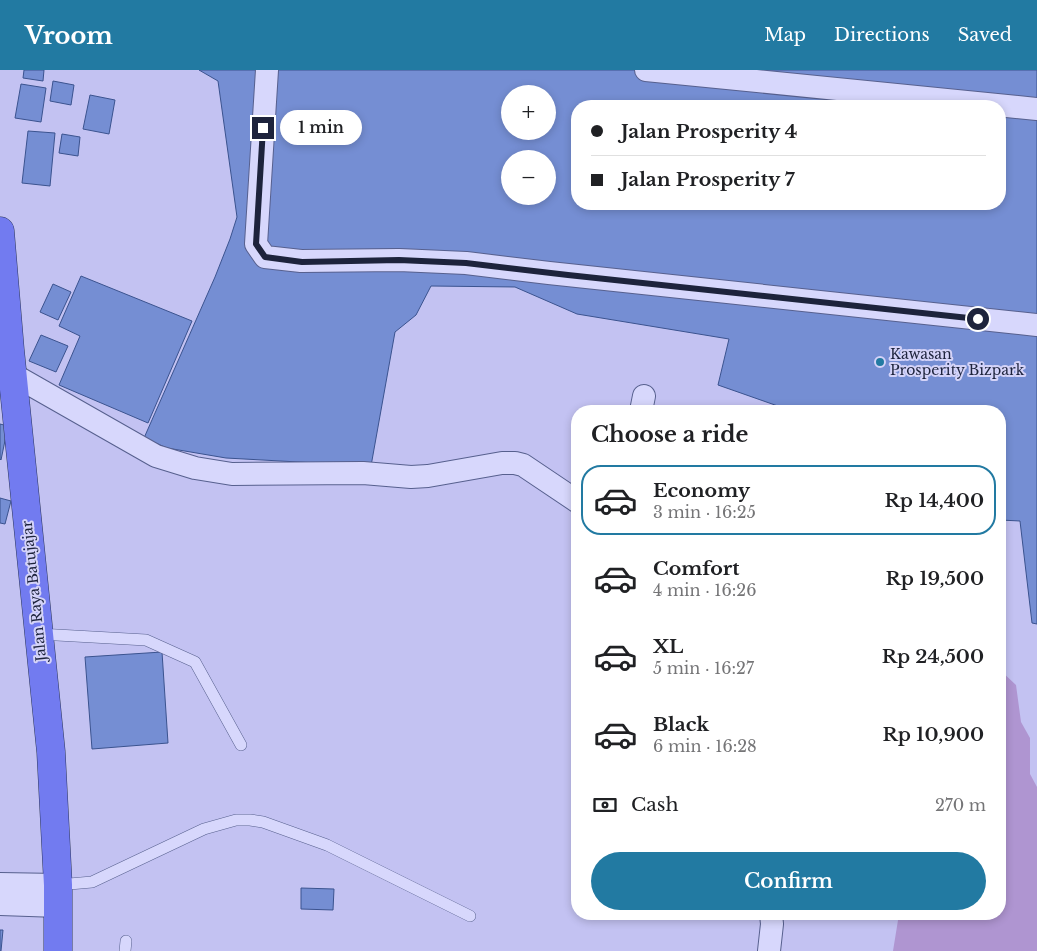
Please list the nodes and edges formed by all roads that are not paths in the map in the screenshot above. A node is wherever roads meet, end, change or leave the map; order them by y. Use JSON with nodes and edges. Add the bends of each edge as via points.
{"nodes":[{"id":1,"x":267,"y":70,"type":"edge"},
{"id":2,"x":646,"y":70,"type":"edge"},
{"id":3,"x":939,"y":100,"type":"edge"},
{"id":4,"x":1006,"y":107,"type":"edge"},
{"id":5,"x":1037,"y":110,"type":"edge"},
{"id":6,"x":0,"y":231,"type":"edge"},
{"id":7,"x":1037,"y":325,"type":"edge"},
{"id":8,"x":12,"y":374,"type":"junction"},
{"id":9,"x":571,"y":497,"type":"edge"},
{"id":10,"x":39,"y":634,"type":"junction"},
{"id":11,"x":241,"y":746,"type":"dead end"},
{"id":12,"x":0,"y":884,"type":"edge"},
{"id":13,"x":58,"y":896,"type":"junction"},
{"id":14,"x":0,"y":904,"type":"edge"},
{"id":15,"x":470,"y":916,"type":"dead end"},
{"id":16,"x":772,"y":920,"type":"edge"},
{"id":17,"x":58,"y":951,"type":"edge"},
{"id":18,"x":769,"y":951,"type":"edge"}],
"edges":[{"from":1,"to":7,"type":"street","via":[[256,244],[265,257],[302,262],[399,260],[466,263]]},
{"from":2,"to":3,"type":"street"},
{"from":4,"to":5,"type":"street"},
{"from":6,"to":8,"type":"highway","name":"Jalan Raya Batujajar"},
{"from":8,"to":9,"type":"street","via":[[156,456],[194,468],[232,474],[363,473],[411,477],[515,463]]},
{"from":8,"to":10,"type":"highway","name":"Jalan Raya Batujajar"},
{"from":10,"to":11,"type":"lane","via":[[146,640],[195,662]]},
{"from":10,"to":13,"type":"highway","name":"Jalan Raya Batujajar","via":[[51,752]]},
{"from":12,"to":13,"type":"street"},
{"from":13,"to":14,"type":"street"},
{"from":13,"to":15,"type":"lane","via":[[204,829],[236,820],[250,820],[326,845]]},
{"from":13,"to":17,"type":"highway","name":"Jalan Raya Batujajar"},
{"from":16,"to":18,"type":"street"}]}
